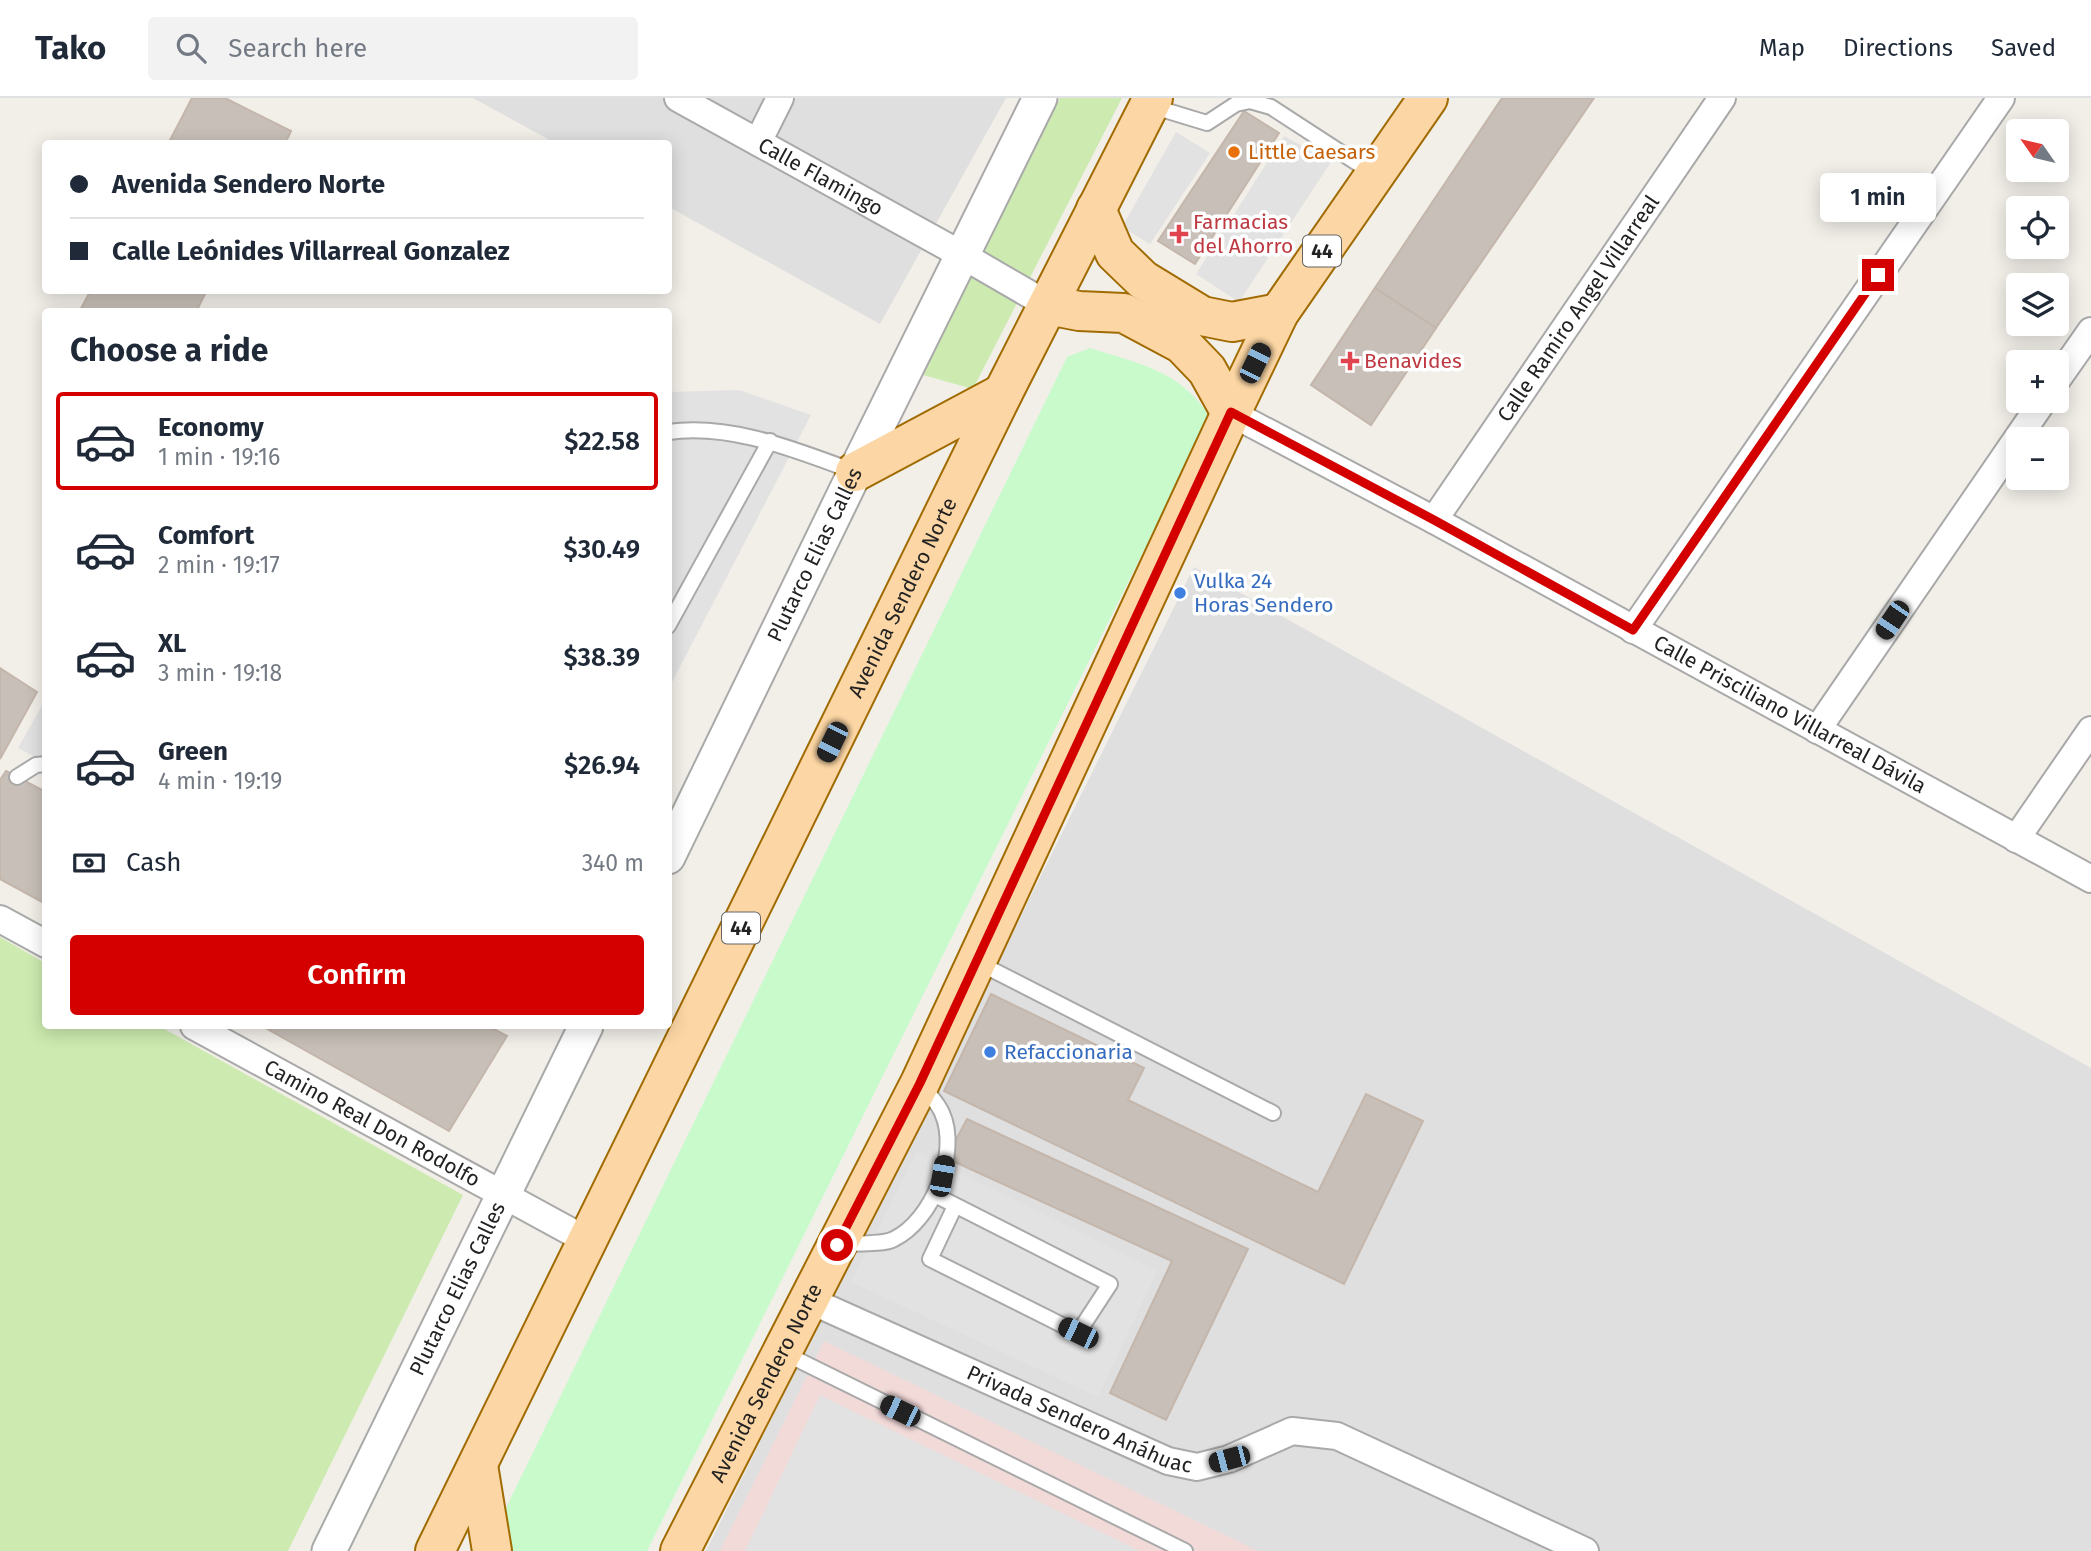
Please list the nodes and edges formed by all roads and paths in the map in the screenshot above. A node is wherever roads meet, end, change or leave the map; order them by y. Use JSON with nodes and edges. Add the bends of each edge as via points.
{"nodes":[{"id":1,"x":678,"y":98,"type":"edge"},
{"id":2,"x":780,"y":98,"type":"edge"},
{"id":3,"x":1040,"y":98,"type":"edge"},
{"id":4,"x":1428,"y":98,"type":"edge"},
{"id":5,"x":1722,"y":98,"type":"edge"},
{"id":6,"x":2001,"y":98,"type":"edge"},
{"id":7,"x":1151,"y":102,"type":"edge"},
{"id":8,"x":758,"y":142,"type":"junction"},
{"id":9,"x":1375,"y":175,"type":"junction"},
{"id":10,"x":1096,"y":209,"type":"junction"},
{"id":11,"x":962,"y":255,"type":"junction"},
{"id":12,"x":1048,"y":304,"type":"junction"},
{"id":13,"x":1279,"y":313,"type":"junction"},
{"id":14,"x":2091,"y":331,"type":"edge"},
{"id":15,"x":2069,"y":362,"type":"edge"},
{"id":16,"x":1003,"y":393,"type":"junction"},
{"id":17,"x":1231,"y":412,"type":"junction"},
{"id":18,"x":2035,"y":413,"type":"edge"},
{"id":19,"x":672,"y":431,"type":"edge"},
{"id":20,"x":770,"y":441,"type":"junction"},
{"id":21,"x":855,"y":472,"type":"junction"},
{"id":22,"x":1434,"y":520,"type":"junction"},
{"id":23,"x":672,"y":619,"type":"edge"},
{"id":24,"x":1633,"y":630,"type":"junction"},
{"id":25,"x":1817,"y":730,"type":"junction"},
{"id":26,"x":2091,"y":730,"type":"edge"},
{"id":27,"x":42,"y":764,"type":"edge"},
{"id":28,"x":17,"y":777,"type":"dead end"},
{"id":29,"x":2016,"y":839,"type":"junction"},
{"id":30,"x":672,"y":849,"type":"edge"},
{"id":31,"x":2091,"y":879,"type":"edge"},
{"id":32,"x":0,"y":919,"type":"edge"},
{"id":33,"x":42,"y":942,"type":"edge"},
{"id":34,"x":976,"y":962,"type":"junction"},
{"id":35,"x":200,"y":1029,"type":"edge"},
{"id":36,"x":585,"y":1029,"type":"edge"},
{"id":37,"x":920,"y":1083,"type":"junction"},
{"id":38,"x":1273,"y":1113,"type":"dead end"},
{"id":39,"x":504,"y":1195,"type":"junction"},
{"id":40,"x":935,"y":1195,"type":"junction"},
{"id":41,"x":955,"y":1206,"type":"junction"},
{"id":42,"x":588,"y":1241,"type":"junction"},
{"id":43,"x":837,"y":1245,"type":"junction"},
{"id":44,"x":809,"y":1300,"type":"junction"},
{"id":45,"x":783,"y":1353,"type":"junction"},
{"id":46,"x":478,"y":1465,"type":"junction"},
{"id":47,"x":329,"y":1551,"type":"edge"},
{"id":48,"x":435,"y":1551,"type":"edge"},
{"id":49,"x":492,"y":1551,"type":"edge"},
{"id":50,"x":680,"y":1551,"type":"edge"},
{"id":51,"x":1185,"y":1551,"type":"edge"},
{"id":52,"x":1585,"y":1551,"type":"edge"}],
"edges":[{"from":1,"to":8,"type":"street","name":"Calle Flamingo"},
{"from":2,"to":8,"type":"street"},
{"from":3,"to":11,"type":"street","name":"Plutarco Elias Calles"},
{"from":4,"to":9,"type":"main road","name":"Avenida Sendero Norte","number":"44"},
{"from":5,"to":22,"type":"street","name":"Calle Ramiro Angel Villarreal"},
{"from":6,"to":24,"type":"street"},
{"from":7,"to":9,"type":"lane","via":[[1207,122],[1236,104],[1250,101],[1271,107]]},
{"from":7,"to":10,"type":"main road","name":"Avenida Sendero Norte","number":"44"},
{"from":8,"to":11,"type":"street","name":"Calle Flamingo"},
{"from":9,"to":13,"type":"main road","name":"Avenida Sendero Norte","number":"44"},
{"from":10,"to":12,"type":"main road","name":"Avenida Sendero Norte","number":"44"},
{"from":10,"to":13,"type":"main road","via":[[1115,253],[1143,280],[1202,316],[1232,322]]},
{"from":11,"to":12,"type":"street","name":"Calle Flamingo"},
{"from":11,"to":21,"type":"street","name":"Plutarco Elias Calles"},
{"from":12,"to":16,"type":"main road","name":"Avenida Sendero Norte","number":"44"},
{"from":12,"to":17,"type":"main road","via":[[1124,313],[1182,344],[1208,370]]},
{"from":13,"to":17,"type":"main road","name":"Avenida Sendero Norte","number":"44"},
{"from":14,"to":15,"type":"street"},
{"from":16,"to":21,"type":"main road"},
{"from":16,"to":42,"type":"main road","name":"Avenida Sendero Norte","number":"44"},
{"from":17,"to":22,"type":"street","name":"Calle Prisciliano Villarreal Dávila"},
{"from":17,"to":34,"type":"main road","name":"Avenida Sendero Norte","number":"44"},
{"from":18,"to":25,"type":"street"},
{"from":19,"to":20,"type":"lane","via":[[691,429]]},
{"from":20,"to":21,"type":"lane"},
{"from":20,"to":23,"type":"lane"},
{"from":21,"to":30,"type":"street","name":"Plutarco Elias Calles"},
{"from":22,"to":24,"type":"street","name":"Calle Prisciliano Villarreal Dávila"},
{"from":24,"to":25,"type":"street","name":"Calle Prisciliano Villarreal Dávila"},
{"from":25,"to":29,"type":"street","name":"Calle Prisciliano Villarreal Dávila"},
{"from":26,"to":29,"type":"street"},
{"from":27,"to":28,"type":"lane"},
{"from":29,"to":31,"type":"street","name":"Calle Prisciliano Villarreal Dávila"},
{"from":32,"to":33,"type":"street"},
{"from":34,"to":37,"type":"main road","name":"Avenida Sendero Norte","number":"44"},
{"from":34,"to":38,"type":"lane"},
{"from":35,"to":39,"type":"street","name":"Camino Real Don Rodolfo"},
{"from":36,"to":39,"type":"street","name":"Plutarco Elias Calles"},
{"from":37,"to":40,"type":"lane","via":[[943,1113],[947,1136]]},
{"from":37,"to":43,"type":"main road","name":"Avenida Sendero Norte","number":"44"},
{"from":39,"to":42,"type":"street","name":"Camino Real Don Rodolfo"},
{"from":39,"to":47,"type":"street","name":"Plutarco Elias Calles"},
{"from":40,"to":41,"type":"lane"},
{"from":40,"to":43,"type":"lane","via":[[913,1226],[892,1241]]},
{"from":41,"to":41,"type":"lane","via":[[1110,1284],[1078,1333],[930,1259]]},
{"from":42,"to":46,"type":"main road","name":"Avenida Sendero Norte","number":"44"},
{"from":43,"to":44,"type":"main road","name":"Avenida Sendero Norte","number":"44"},
{"from":44,"to":45,"type":"main road","name":"Avenida Sendero Norte","number":"44"},
{"from":44,"to":52,"type":"street","name":"Privada Sendero Anáhuac","via":[[1168,1461],[1197,1467],[1229,1459],[1292,1432],[1337,1436]]},
{"from":45,"to":50,"type":"main road","name":"Avenida Sendero Norte","number":"44"},
{"from":45,"to":51,"type":"lane"},
{"from":46,"to":48,"type":"main road","name":"Avenida Sendero Norte","number":"44"},
{"from":46,"to":49,"type":"main road"}]}
